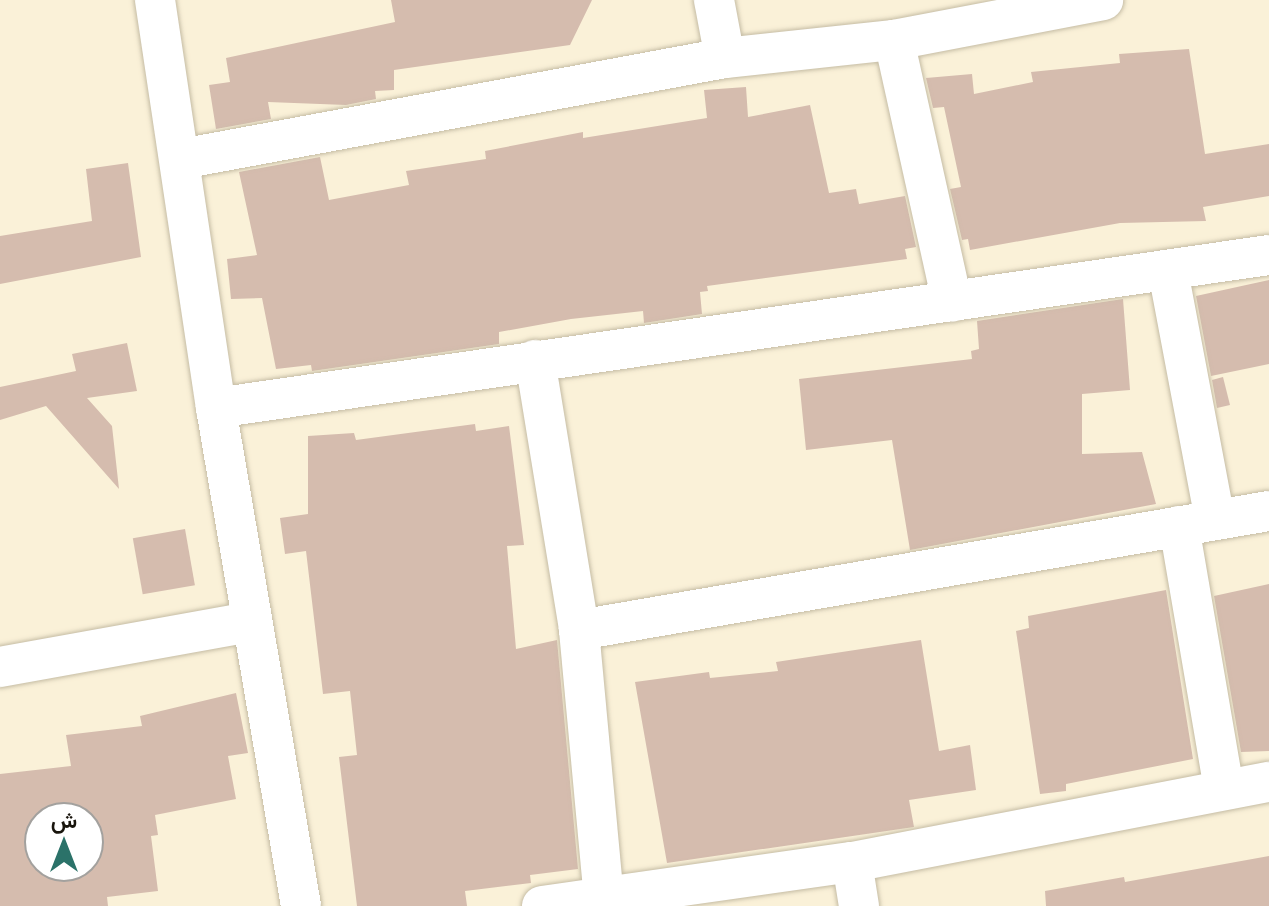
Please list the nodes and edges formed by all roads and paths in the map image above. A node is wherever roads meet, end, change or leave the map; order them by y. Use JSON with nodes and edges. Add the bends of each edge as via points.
{"nodes":[{"id":1,"x":155,"y":0,"type":"edge"},
{"id":2,"x":714,"y":0,"type":"edge"},
{"id":3,"x":1103,"y":0,"type":"edge"},
{"id":4,"x":894,"y":40,"type":"junction"},
{"id":5,"x":725,"y":58,"type":"junction"},
{"id":6,"x":181,"y":159,"type":"junction"},
{"id":7,"x":1269,"y":255,"type":"edge"},
{"id":8,"x":1168,"y":271,"type":"junction"},
{"id":9,"x":952,"y":302,"type":"junction"},
{"id":10,"x":535,"y":360,"type":"junction"},
{"id":11,"x":216,"y":408,"type":"junction"},
{"id":12,"x":1269,"y":511,"type":"edge"},
{"id":13,"x":1197,"y":523,"type":"junction"},
{"id":14,"x":251,"y":622,"type":"junction"},
{"id":15,"x":579,"y":630,"type":"junction"},
{"id":16,"x":0,"y":667,"type":"edge"},
{"id":17,"x":1269,"y":782,"type":"edge"},
{"id":18,"x":1224,"y":789,"type":"junction"},
{"id":19,"x":852,"y":862,"type":"junction"},
{"id":20,"x":604,"y":897,"type":"junction"},
{"id":21,"x":301,"y":906,"type":"edge"},
{"id":22,"x":542,"y":906,"type":"edge"},
{"id":23,"x":859,"y":906,"type":"edge"}],
"edges":[{"from":1,"to":6,"type":"street"},
{"from":2,"to":5,"type":"street"},
{"from":3,"to":4,"type":"street"},
{"from":4,"to":5,"type":"street"},
{"from":4,"to":9,"type":"street"},
{"from":5,"to":6,"type":"street"},
{"from":6,"to":11,"type":"street"},
{"from":7,"to":8,"type":"street"},
{"from":8,"to":9,"type":"street"},
{"from":8,"to":13,"type":"street"},
{"from":9,"to":10,"type":"street"},
{"from":10,"to":11,"type":"street"},
{"from":10,"to":15,"type":"street"},
{"from":11,"to":14,"type":"street"},
{"from":12,"to":13,"type":"street"},
{"from":13,"to":15,"type":"street"},
{"from":13,"to":18,"type":"street"},
{"from":14,"to":16,"type":"street"},
{"from":14,"to":21,"type":"street"},
{"from":15,"to":20,"type":"street"},
{"from":17,"to":18,"type":"street"},
{"from":18,"to":19,"type":"street"},
{"from":19,"to":20,"type":"street"},
{"from":19,"to":23,"type":"street"},
{"from":20,"to":22,"type":"street"}]}
